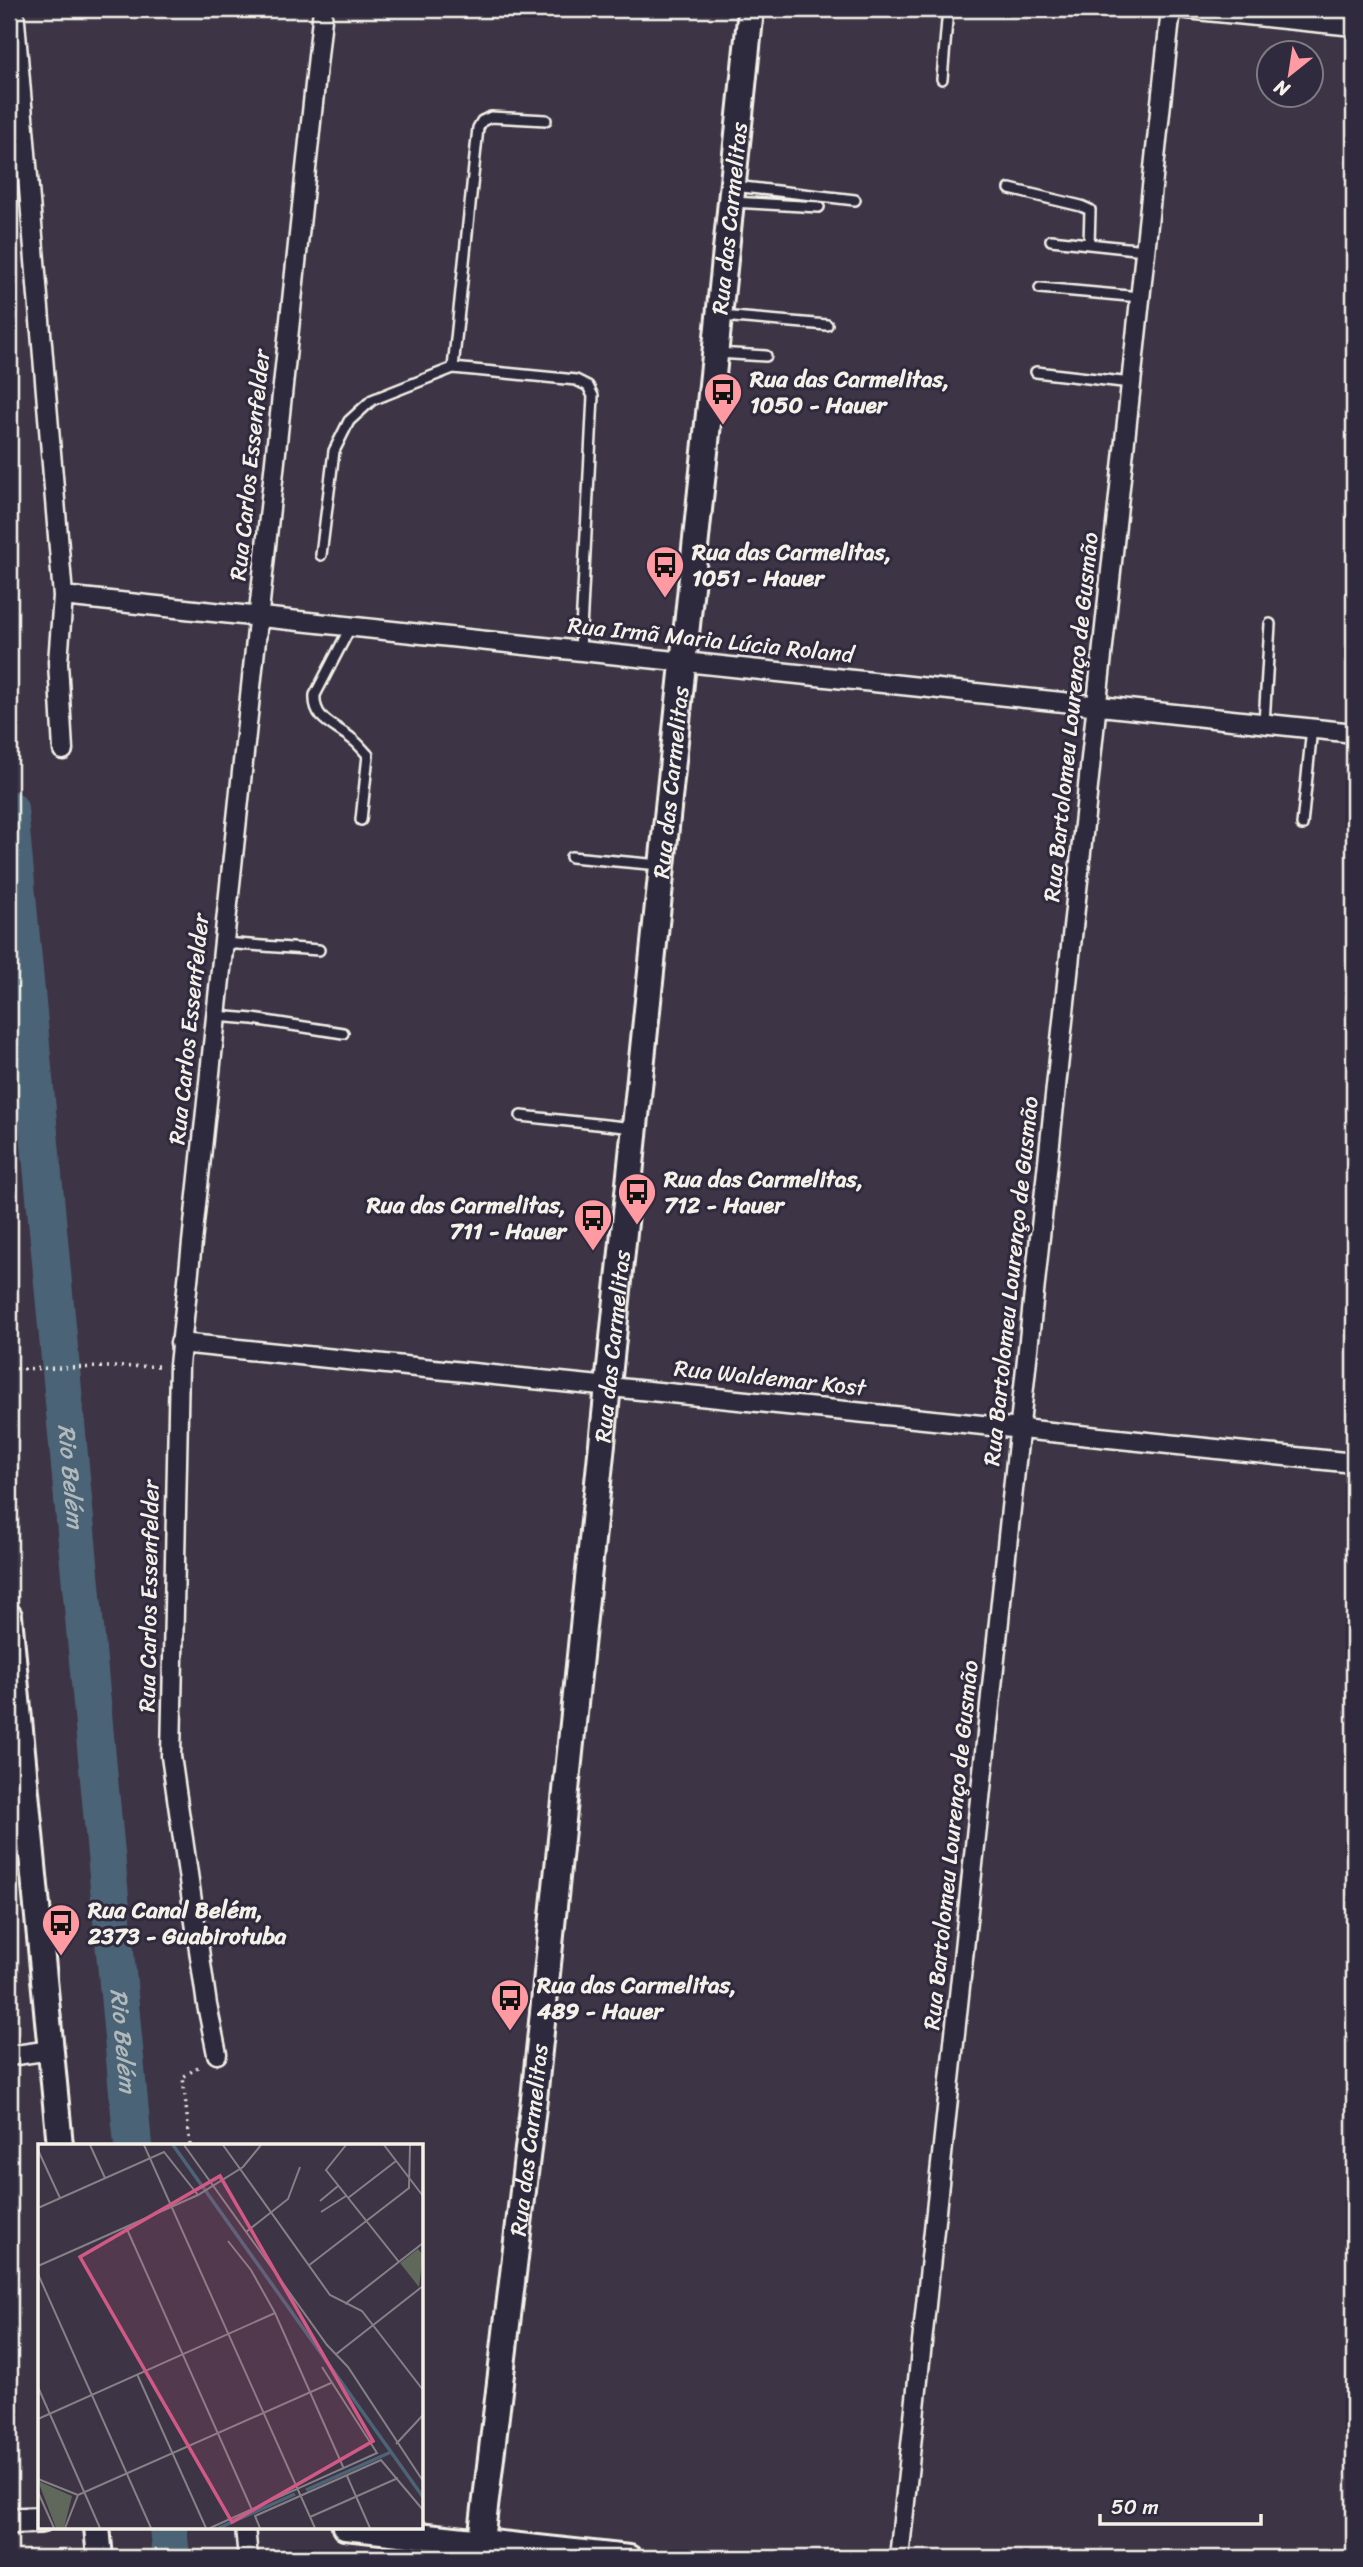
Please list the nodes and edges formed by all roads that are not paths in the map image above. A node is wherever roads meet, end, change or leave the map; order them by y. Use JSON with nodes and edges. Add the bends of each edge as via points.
{"nodes":[{"id":1,"x":14,"y":9,"type":"edge"},
{"id":2,"x":323,"y":9,"type":"edge"},
{"id":3,"x":751,"y":9,"type":"edge"},
{"id":4,"x":948,"y":9,"type":"edge"},
{"id":5,"x":1171,"y":9,"type":"edge"},
{"id":6,"x":1187,"y":9,"type":"edge"},
{"id":7,"x":1354,"y":26,"type":"edge"},
{"id":8,"x":942,"y":79,"type":"dead end"},
{"id":9,"x":546,"y":120,"type":"dead end"},
{"id":10,"x":1010,"y":189,"type":"dead end"},
{"id":11,"x":732,"y":194,"type":"junction"},
{"id":12,"x":855,"y":200,"type":"dead end"},
{"id":13,"x":819,"y":208,"type":"dead end"},
{"id":14,"x":1051,"y":240,"type":"dead end"},
{"id":15,"x":1089,"y":244,"type":"junction"},
{"id":16,"x":1145,"y":250,"type":"junction"},
{"id":17,"x":1040,"y":288,"type":"dead end"},
{"id":18,"x":1140,"y":297,"type":"junction"},
{"id":19,"x":719,"y":316,"type":"junction"},
{"id":20,"x":827,"y":325,"type":"dead end"},
{"id":21,"x":715,"y":353,"type":"junction"},
{"id":22,"x":766,"y":356,"type":"dead end"},
{"id":23,"x":453,"y":368,"type":"junction"},
{"id":24,"x":1036,"y":372,"type":"dead end"},
{"id":25,"x":1131,"y":383,"type":"junction"},
{"id":26,"x":321,"y":555,"type":"dead end"},
{"id":27,"x":63,"y":596,"type":"junction"},
{"id":28,"x":258,"y":617,"type":"junction"},
{"id":29,"x":1270,"y":624,"type":"dead end"},
{"id":30,"x":351,"y":626,"type":"junction"},
{"id":31,"x":580,"y":650,"type":"junction"},
{"id":32,"x":683,"y":662,"type":"junction"},
{"id":33,"x":1097,"y":705,"type":"junction"},
{"id":34,"x":1264,"y":723,"type":"junction"},
{"id":35,"x":1312,"y":728,"type":"junction"},
{"id":36,"x":1354,"y":733,"type":"edge"},
{"id":37,"x":63,"y":750,"type":"dead end"},
{"id":38,"x":361,"y":820,"type":"dead end"},
{"id":39,"x":1302,"y":825,"type":"dead end"},
{"id":40,"x":570,"y":857,"type":"dead end"},
{"id":41,"x":662,"y":865,"type":"junction"},
{"id":42,"x":223,"y":943,"type":"junction"},
{"id":43,"x":319,"y":950,"type":"dead end"},
{"id":44,"x":215,"y":1016,"type":"junction"},
{"id":45,"x":343,"y":1032,"type":"dead end"},
{"id":46,"x":520,"y":1116,"type":"dead end"},
{"id":47,"x":635,"y":1128,"type":"junction"},
{"id":48,"x":180,"y":1343,"type":"junction"},
{"id":49,"x":608,"y":1387,"type":"junction"},
{"id":50,"x":1020,"y":1429,"type":"junction"},
{"id":51,"x":1354,"y":1463,"type":"edge"},
{"id":52,"x":9,"y":1616,"type":"edge"},
{"id":53,"x":51,"y":2050,"type":"junction"},
{"id":54,"x":217,"y":2054,"type":"road end"},
{"id":55,"x":9,"y":2056,"type":"edge"},
{"id":56,"x":60,"y":2144,"type":"edge"},
{"id":57,"x":38,"y":2520,"type":"edge"},
{"id":58,"x":9,"y":2521,"type":"edge"},
{"id":59,"x":97,"y":2528,"type":"edge"},
{"id":60,"x":245,"y":2528,"type":"edge"},
{"id":61,"x":351,"y":2528,"type":"edge"},
{"id":62,"x":480,"y":2550,"type":"edge"},
{"id":63,"x":100,"y":2558,"type":"edge"},
{"id":64,"x":248,"y":2558,"type":"edge"},
{"id":65,"x":629,"y":2558,"type":"edge"},
{"id":66,"x":899,"y":2558,"type":"edge"}],
"edges":[{"from":1,"to":27,"type":"street"},
{"from":2,"to":28,"type":"street","name":"Rua Carlos Essenfelder"},
{"from":3,"to":11,"type":"street","name":"Rua das Carmelitas"},
{"from":4,"to":8,"type":"lane"},
{"from":5,"to":16,"type":"street","name":"Rua Bartolomeu Lourenço de Gusmão"},
{"from":6,"to":7,"type":"street"},
{"from":9,"to":23,"type":"lane","via":[[491,117],[478,128]]},
{"from":10,"to":15,"type":"lane","via":[[1090,210]]},
{"from":11,"to":12,"type":"lane"},
{"from":11,"to":13,"type":"lane"},
{"from":11,"to":19,"type":"street","name":"Rua das Carmelitas"},
{"from":14,"to":15,"type":"lane"},
{"from":15,"to":16,"type":"lane"},
{"from":16,"to":18,"type":"street","name":"Rua Bartolomeu Lourenço de Gusmão"},
{"from":17,"to":18,"type":"lane"},
{"from":18,"to":25,"type":"street","name":"Rua Bartolomeu Lourenço de Gusmão"},
{"from":19,"to":20,"type":"lane"},
{"from":19,"to":21,"type":"street","name":"Rua das Carmelitas"},
{"from":21,"to":22,"type":"lane"},
{"from":21,"to":32,"type":"street","name":"Rua das Carmelitas"},
{"from":23,"to":26,"type":"lane","via":[[372,400],[349,421],[334,451]]},
{"from":23,"to":31,"type":"lane","via":[[576,380],[588,386],[593,396]]},
{"from":24,"to":25,"type":"lane"},
{"from":25,"to":33,"type":"street","name":"Rua Bartolomeu Lourenço de Gusmão"},
{"from":27,"to":28,"type":"street","name":"Rua Irmã Maria Lúcia Roland"},
{"from":27,"to":37,"type":"street","via":[[58,662]]},
{"from":28,"to":30,"type":"street","name":"Rua Irmã Maria Lúcia Roland"},
{"from":28,"to":42,"type":"street","name":"Rua Carlos Essenfelder"},
{"from":29,"to":34,"type":"lane"},
{"from":30,"to":31,"type":"street","name":"Rua Irmã Maria Lúcia Roland"},
{"from":30,"to":38,"type":"lane","via":[[314,702],[317,714],[368,755]]},
{"from":31,"to":32,"type":"street","name":"Rua Irmã Maria Lúcia Roland"},
{"from":32,"to":33,"type":"street","name":"Rua Irmã Maria Lúcia Roland"},
{"from":32,"to":41,"type":"street","name":"Rua das Carmelitas"},
{"from":33,"to":34,"type":"street","name":"Rua Irmã Maria Lúcia Roland"},
{"from":33,"to":50,"type":"street","name":"Rua Bartolomeu Lourenço de Gusmão"},
{"from":34,"to":35,"type":"street","name":"Rua Irmã Maria Lúcia Roland"},
{"from":35,"to":36,"type":"street","name":"Rua Irmã Maria Lúcia Roland"},
{"from":35,"to":39,"type":"lane"},
{"from":40,"to":41,"type":"lane"},
{"from":41,"to":47,"type":"street","name":"Rua das Carmelitas"},
{"from":42,"to":43,"type":"lane"},
{"from":42,"to":44,"type":"street","name":"Rua Carlos Essenfelder"},
{"from":44,"to":45,"type":"lane"},
{"from":44,"to":48,"type":"street","name":"Rua Carlos Essenfelder"},
{"from":46,"to":47,"type":"lane"},
{"from":47,"to":49,"type":"street","name":"Rua das Carmelitas"},
{"from":48,"to":49,"type":"street","name":"Rua Waldemar Kost"},
{"from":48,"to":54,"type":"street","name":"Rua Carlos Essenfelder","via":[[171,1756]]},
{"from":49,"to":50,"type":"street","name":"Rua Waldemar Kost"},
{"from":49,"to":62,"type":"street","name":"Rua das Carmelitas","via":[[534,2099]]},
{"from":50,"to":51,"type":"street","name":"Rua Waldemar Kost"},
{"from":50,"to":66,"type":"street","name":"Rua Bartolomeu Lourenço de Gusmão"},
{"from":52,"to":53,"type":"street"},
{"from":53,"to":55,"type":"street"},
{"from":53,"to":56,"type":"street"},
{"from":57,"to":58,"type":"street"},
{"from":59,"to":63,"type":"street"},
{"from":60,"to":64,"type":"street"},
{"from":61,"to":62,"type":"street"},
{"from":62,"to":65,"type":"street"}]}
